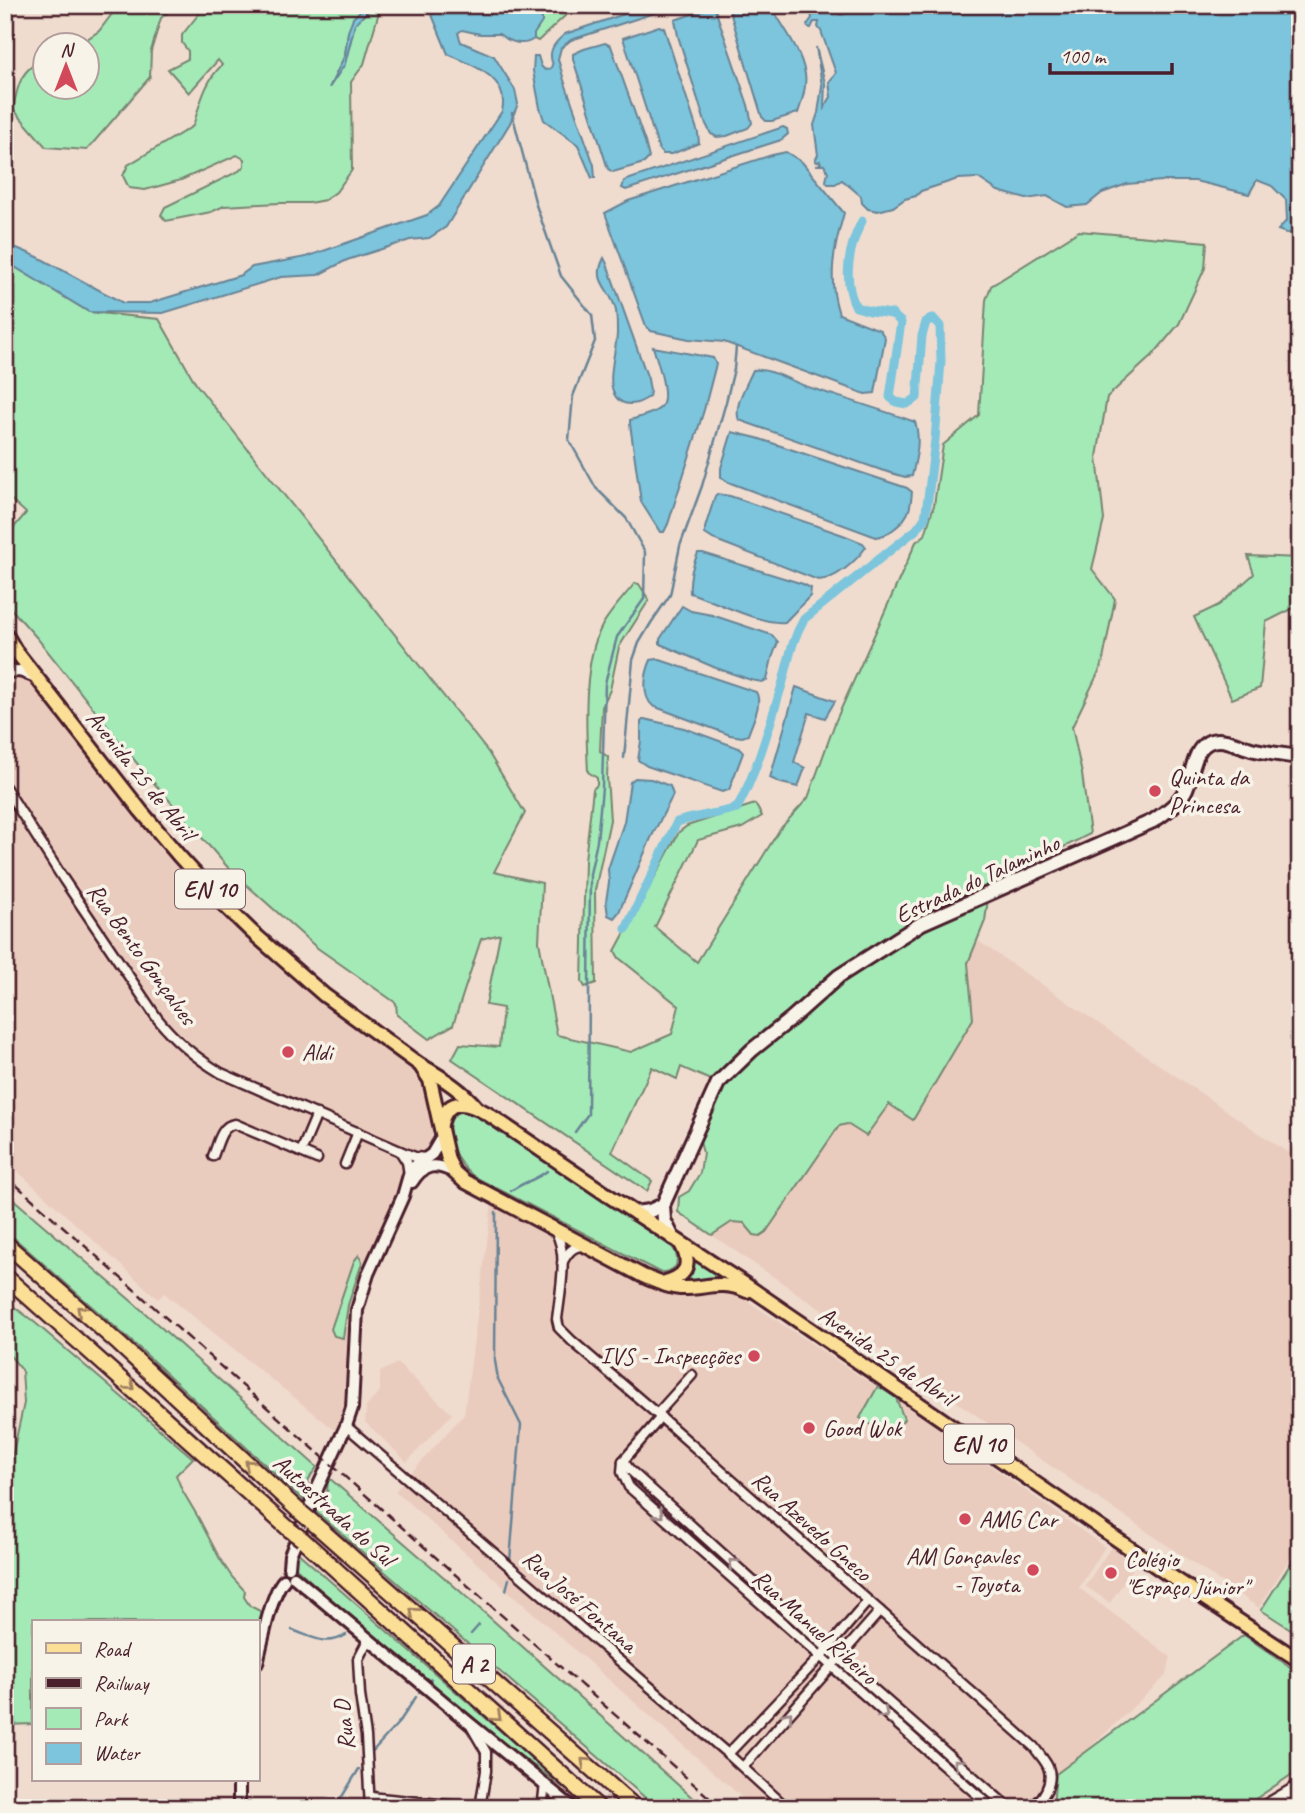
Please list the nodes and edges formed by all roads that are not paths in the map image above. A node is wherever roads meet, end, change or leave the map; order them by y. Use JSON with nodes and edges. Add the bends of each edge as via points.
{"nodes":[{"id":1,"x":5,"y":633,"type":"edge"},
{"id":2,"x":5,"y":672,"type":"edge"},
{"id":3,"x":36,"y":677,"type":"junction"},
{"id":4,"x":1300,"y":757,"type":"edge"},
{"id":5,"x":5,"y":787,"type":"edge"},
{"id":6,"x":419,"y":1065,"type":"junction"},
{"id":7,"x":477,"y":1107,"type":"junction"},
{"id":8,"x":317,"y":1114,"type":"junction"},
{"id":9,"x":441,"y":1131,"type":"junction"},
{"id":10,"x":358,"y":1132,"type":"junction"},
{"id":11,"x":400,"y":1151,"type":"junction"},
{"id":12,"x":301,"y":1152,"type":"junction"},
{"id":13,"x":213,"y":1156,"type":"dead end"},
{"id":14,"x":427,"y":1158,"type":"junction"},
{"id":15,"x":317,"y":1160,"type":"dead end"},
{"id":16,"x":345,"y":1164,"type":"dead end"},
{"id":17,"x":454,"y":1172,"type":"junction"},
{"id":18,"x":410,"y":1175,"type":"junction"},
{"id":19,"x":402,"y":1196,"type":"junction"},
{"id":20,"x":663,"y":1205,"type":"junction"},
{"id":21,"x":635,"y":1213,"type":"junction"},
{"id":22,"x":554,"y":1229,"type":"junction"},
{"id":23,"x":677,"y":1241,"type":"junction"},
{"id":24,"x":5,"y":1243,"type":"edge"},
{"id":25,"x":587,"y":1247,"type":"junction"},
{"id":26,"x":562,"y":1263,"type":"junction"},
{"id":27,"x":5,"y":1276,"type":"edge"},
{"id":28,"x":662,"y":1284,"type":"junction"},
{"id":29,"x":764,"y":1298,"type":"junction"},
{"id":30,"x":692,"y":1375,"type":"dead end"},
{"id":31,"x":659,"y":1416,"type":"junction"},
{"id":32,"x":346,"y":1426,"type":"junction"},
{"id":33,"x":623,"y":1461,"type":"junction"},
{"id":34,"x":289,"y":1575,"type":"junction"},
{"id":35,"x":868,"y":1601,"type":"junction"},
{"id":36,"x":880,"y":1611,"type":"junction"},
{"id":37,"x":369,"y":1640,"type":"junction"},
{"id":38,"x":827,"y":1648,"type":"junction"},
{"id":39,"x":259,"y":1655,"type":"edge"},
{"id":40,"x":820,"y":1657,"type":"junction"},
{"id":41,"x":839,"y":1659,"type":"junction"},
{"id":42,"x":1300,"y":1661,"type":"edge"},
{"id":43,"x":831,"y":1668,"type":"junction"},
{"id":44,"x":469,"y":1723,"type":"junction"},
{"id":45,"x":728,"y":1754,"type":"junction"},
{"id":46,"x":743,"y":1767,"type":"junction"},
{"id":47,"x":239,"y":1782,"type":"edge"},
{"id":48,"x":545,"y":1784,"type":"junction"},
{"id":49,"x":1300,"y":1784,"type":"edge"},
{"id":50,"x":1300,"y":1792,"type":"edge"},
{"id":51,"x":370,"y":1797,"type":"junction"},
{"id":52,"x":239,"y":1808,"type":"edge"},
{"id":53,"x":370,"y":1808,"type":"edge"},
{"id":54,"x":479,"y":1808,"type":"edge"},
{"id":55,"x":542,"y":1808,"type":"edge"},
{"id":56,"x":573,"y":1808,"type":"edge"},
{"id":57,"x":599,"y":1808,"type":"edge"},
{"id":58,"x":636,"y":1808,"type":"edge"},
{"id":59,"x":787,"y":1808,"type":"edge"},
{"id":60,"x":1002,"y":1808,"type":"edge"},
{"id":61,"x":1009,"y":1808,"type":"edge"},
{"id":62,"x":1030,"y":1808,"type":"edge"},
{"id":63,"x":1259,"y":1808,"type":"edge"},
{"id":64,"x":1273,"y":1808,"type":"edge"}],
"edges":[{"from":1,"to":3,"type":"main road","name":"Avenida 25 de Abril","number":"EN 10"},
{"from":2,"to":3,"type":"street"},
{"from":3,"to":6,"type":"main road","name":"Avenida 25 de Abril","number":"EN 10","via":[[221,902],[324,995]]},
{"from":4,"to":20,"type":"main road","name":"Estrada do Talaminho","via":[[1220,740],[1207,743],[1199,751],[1186,790],[1166,813],[922,923],[839,976],[718,1083]]},
{"from":5,"to":8,"type":"street","name":"Rua Bento Gonçalves","via":[[168,1032],[200,1061]]},
{"from":6,"to":7,"type":"main road","name":"Avenida 25 de Abril","number":"EN 10"},
{"from":6,"to":9,"type":"main road","name":"Avenida 25 de Abril","number":"EN 10","via":[[430,1080]]},
{"from":7,"to":9,"type":"main road","via":[[455,1104],[444,1114]]},
{"from":7,"to":21,"type":"main road","name":"Avenida 25 de Abril","number":"EN 10"},
{"from":8,"to":10,"type":"street","name":"Rua Bento Gonçalves"},
{"from":8,"to":12,"type":"street"},
{"from":9,"to":14,"type":"street"},
{"from":9,"to":17,"type":"main road","name":"Avenida 25 de Abril","number":"EN 10"},
{"from":10,"to":11,"type":"street","name":"Rua Bento Gonçalves"},
{"from":10,"to":16,"type":"street"},
{"from":11,"to":14,"type":"street","name":"Rua Bento Gonçalves"},
{"from":11,"to":18,"type":"street"},
{"from":12,"to":13,"type":"street","via":[[230,1124]]},
{"from":12,"to":15,"type":"street"},
{"from":14,"to":18,"type":"street"},
{"from":17,"to":19,"type":"street","via":[[432,1165],[418,1173]]},
{"from":17,"to":22,"type":"main road","name":"Avenida 25 de Abril","number":"EN 10"},
{"from":18,"to":19,"type":"street"},
{"from":19,"to":32,"type":"street","via":[[357,1310],[352,1408]]},
{"from":20,"to":21,"type":"main road"},
{"from":20,"to":23,"type":"main road","via":[[665,1223]]},
{"from":21,"to":23,"type":"main road","name":"Avenida 25 de Abril","number":"EN 10"},
{"from":22,"to":25,"type":"main road","name":"Avenida 25 de Abril","number":"EN 10"},
{"from":22,"to":26,"type":"street","name":"Rua Azevedo Gneco"},
{"from":23,"to":28,"type":"main road","via":[[686,1253],[685,1270]]},
{"from":23,"to":29,"type":"main road","name":"Avenida 25 de Abril","number":"EN 10"},
{"from":58,"to":24,"type":"highway","name":"Autoestrada do Sul","number":"A 2","one_way":true,"bridge":true},
{"from":25,"to":26,"type":"street","via":[[573,1249]]},
{"from":25,"to":28,"type":"main road","name":"Avenida 25 de Abril","number":"EN 10"},
{"from":26,"to":31,"type":"street","name":"Rua Azevedo Gneco","via":[[559,1328]]},
{"from":27,"to":57,"type":"highway","name":"Autoestrada do Sul","number":"A 2","one_way":true},
{"from":28,"to":29,"type":"main road","name":"Avenida 25 de Abril","number":"EN 10","via":[[683,1288],[723,1284]]},
{"from":29,"to":42,"type":"main road","name":"Avenida 25 de Abril","number":"EN 10"},
{"from":30,"to":31,"type":"street"},
{"from":31,"to":33,"type":"street"},
{"from":31,"to":35,"type":"street","name":"Rua Azevedo Gneco"},
{"from":32,"to":34,"type":"street","via":[[290,1555]]},
{"from":32,"to":45,"type":"street","name":"Rua José Fontana"},
{"from":38,"to":33,"type":"street","one_way":true},
{"from":33,"to":40,"type":"street","name":"Rua Manuel Ribeiro","one_way":true,"via":[[629,1487]]},
{"from":34,"to":37,"type":"street"},
{"from":34,"to":39,"type":"street","via":[[275,1595]]},
{"from":35,"to":36,"type":"street","name":"Rua Azevedo Gneco"},
{"from":35,"to":38,"type":"street"},
{"from":36,"to":41,"type":"street"},
{"from":36,"to":62,"type":"street","name":"Rua Azevedo Gneco","via":[[1034,1746],[1049,1769],[1048,1788]]},
{"from":37,"to":44,"type":"street"},
{"from":37,"to":51,"type":"street","name":"Rua D","via":[[358,1659]]},
{"from":38,"to":40,"type":"street"},
{"from":38,"to":41,"type":"street"},
{"from":40,"to":43,"type":"street","name":"Rua Manuel Ribeiro"},
{"from":40,"to":45,"type":"street"},
{"from":41,"to":43,"type":"street"},
{"from":61,"to":41,"type":"street","one_way":true},
{"from":46,"to":43,"type":"street","one_way":true},
{"from":43,"to":60,"type":"street","name":"Rua Manuel Ribeiro","one_way":true,"via":[[990,1805]]},
{"from":44,"to":48,"type":"street"},
{"from":44,"to":54,"type":"street","via":[[486,1752]]},
{"from":45,"to":46,"type":"street","name":"Rua José Fontana"},
{"from":46,"to":59,"type":"street","name":"Rua José Fontana"},
{"from":47,"to":52,"type":"street"},
{"from":48,"to":55,"type":"street"},
{"from":48,"to":56,"type":"street"},
{"from":49,"to":63,"type":"street"},
{"from":50,"to":64,"type":"street"},
{"from":51,"to":53,"type":"street","name":"Rua D"},
{"from":51,"to":54,"type":"street"}]}
